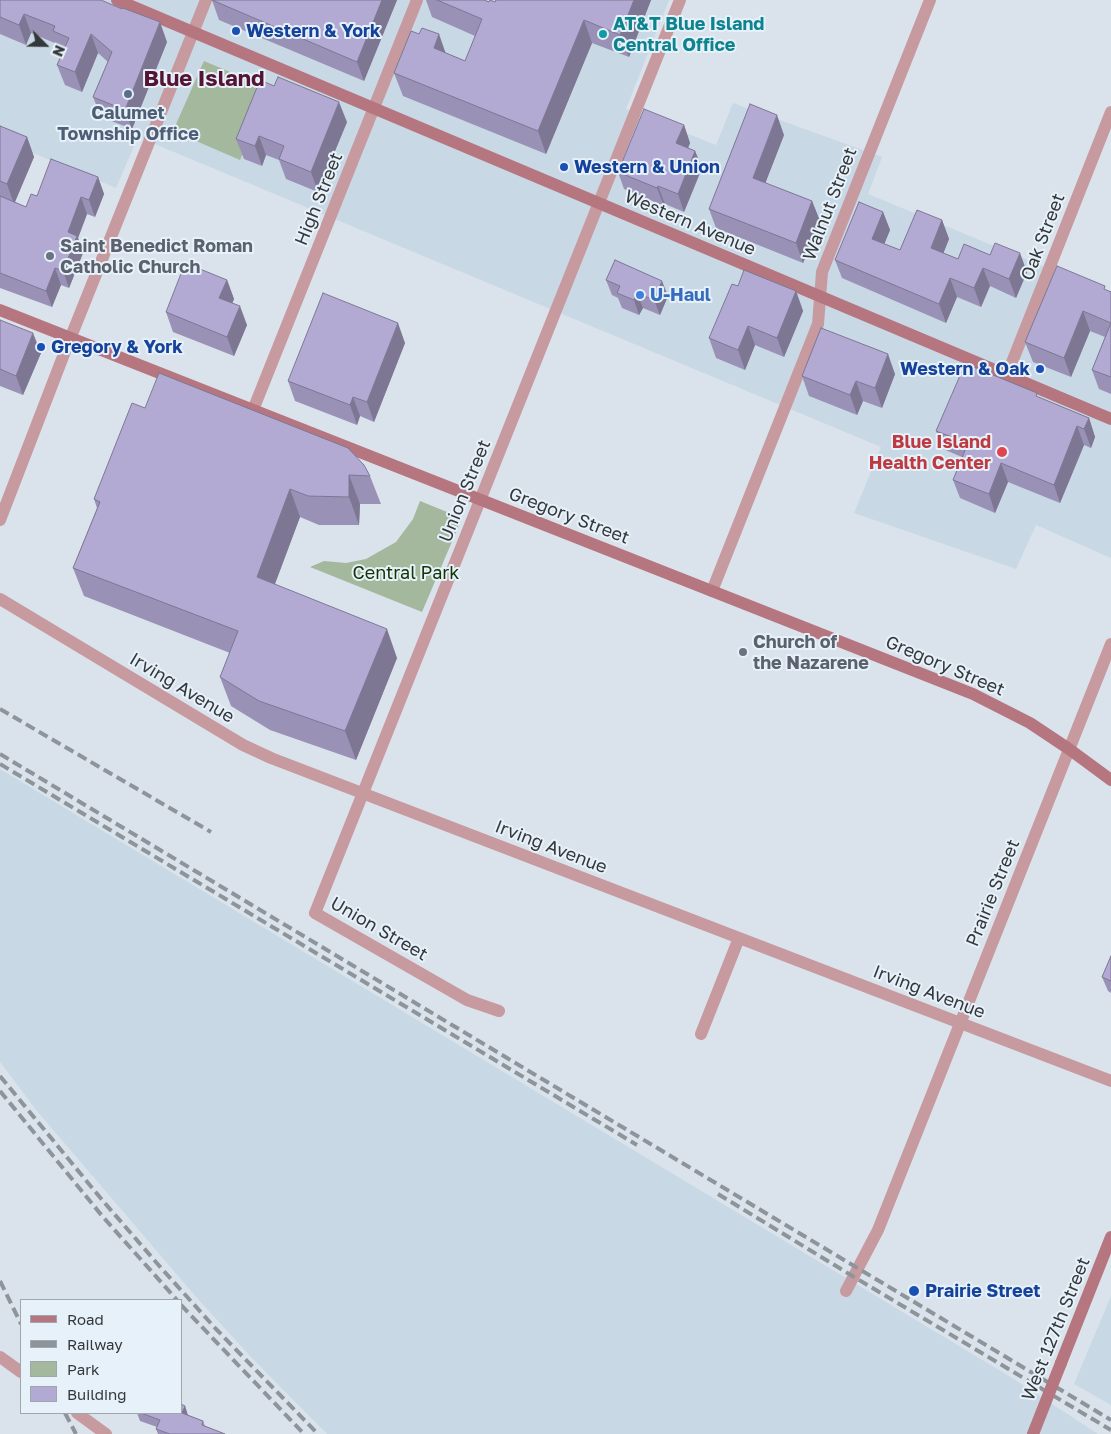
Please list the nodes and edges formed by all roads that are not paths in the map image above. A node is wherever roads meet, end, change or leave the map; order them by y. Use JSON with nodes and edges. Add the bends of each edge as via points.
{"nodes":[{"id":1,"x":116,"y":0,"type":"edge"},
{"id":2,"x":206,"y":0,"type":"edge"},
{"id":3,"x":417,"y":0,"type":"edge"},
{"id":4,"x":680,"y":0,"type":"edge"},
{"id":5,"x":930,"y":0,"type":"edge"},
{"id":6,"x":193,"y":32,"type":"junction"},
{"id":7,"x":374,"y":108,"type":"junction"},
{"id":8,"x":1111,"y":112,"type":"edge"},
{"id":9,"x":599,"y":204,"type":"junction"},
{"id":10,"x":821,"y":297,"type":"junction"},
{"id":11,"x":0,"y":310,"type":"edge"},
{"id":12,"x":71,"y":337,"type":"junction"},
{"id":13,"x":1007,"y":375,"type":"junction"},
{"id":14,"x":253,"y":410,"type":"junction"},
{"id":15,"x":1111,"y":419,"type":"edge"},
{"id":16,"x":481,"y":500,"type":"junction"},
{"id":17,"x":0,"y":520,"type":"edge"},
{"id":18,"x":712,"y":591,"type":"junction"},
{"id":19,"x":0,"y":599,"type":"edge"},
{"id":20,"x":1111,"y":644,"type":"edge"},
{"id":21,"x":1069,"y":749,"type":"junction"},
{"id":22,"x":1111,"y":780,"type":"edge"},
{"id":23,"x":363,"y":793,"type":"junction"},
{"id":24,"x":739,"y":938,"type":"junction"},
{"id":25,"x":499,"y":1011,"type":"dead end"},
{"id":26,"x":961,"y":1023,"type":"junction"},
{"id":27,"x":701,"y":1034,"type":"dead end"},
{"id":28,"x":1111,"y":1081,"type":"edge"},
{"id":29,"x":1111,"y":1237,"type":"edge"},
{"id":30,"x":846,"y":1291,"type":"dead end"},
{"id":31,"x":0,"y":1357,"type":"edge"},
{"id":32,"x":20,"y":1371,"type":"edge"},
{"id":33,"x":78,"y":1414,"type":"edge"},
{"id":34,"x":106,"y":1434,"type":"edge"},
{"id":35,"x":1032,"y":1434,"type":"edge"}],
"edges":[{"from":1,"to":6,"type":"main road","name":"Western Avenue"},
{"from":2,"to":6,"type":"street"},
{"from":3,"to":7,"type":"street","name":"High Street"},
{"from":4,"to":9,"type":"street","name":"Union Street"},
{"from":5,"to":10,"type":"street","name":"Walnut Street","via":[[822,272]]},
{"from":6,"to":7,"type":"main road","name":"Western Avenue"},
{"from":6,"to":12,"type":"street"},
{"from":7,"to":9,"type":"main road","name":"Western Avenue"},
{"from":7,"to":14,"type":"street","name":"High Street"},
{"from":8,"to":13,"type":"street","name":"Oak Street"},
{"from":9,"to":10,"type":"main road","name":"Western Avenue"},
{"from":9,"to":16,"type":"street","name":"Union Street"},
{"from":10,"to":13,"type":"main road","name":"Western Avenue"},
{"from":10,"to":18,"type":"street","name":"Walnut Street","via":[[818,324]]},
{"from":11,"to":12,"type":"main road","name":"Gregory Street"},
{"from":12,"to":14,"type":"main road","name":"Gregory Street"},
{"from":12,"to":17,"type":"street"},
{"from":13,"to":15,"type":"main road","name":"Western Avenue"},
{"from":14,"to":16,"type":"main road","name":"Gregory Street"},
{"from":16,"to":18,"type":"main road","name":"Gregory Street"},
{"from":16,"to":23,"type":"street","name":"Union Street"},
{"from":18,"to":21,"type":"main road","name":"Gregory Street","via":[[973,694],[1030,723]]},
{"from":19,"to":23,"type":"street","name":"Irving Avenue","via":[[242,745]]},
{"from":20,"to":21,"type":"street","name":"Prairie Street"},
{"from":21,"to":22,"type":"main road","name":"Gregory Street"},
{"from":21,"to":26,"type":"street","name":"Prairie Street"},
{"from":23,"to":24,"type":"street","name":"Irving Avenue"},
{"from":23,"to":25,"type":"street","name":"Union Street","via":[[316,913],[467,1000]]},
{"from":24,"to":26,"type":"street","name":"Irving Avenue"},
{"from":24,"to":27,"type":"street"},
{"from":26,"to":28,"type":"street","name":"Irving Avenue"},
{"from":26,"to":30,"type":"street","name":"Prairie Street","via":[[878,1230]]},
{"from":29,"to":35,"type":"main road","name":"West 127th Street","bridge":true},
{"from":31,"to":32,"type":"street"},
{"from":33,"to":34,"type":"street"}]}
